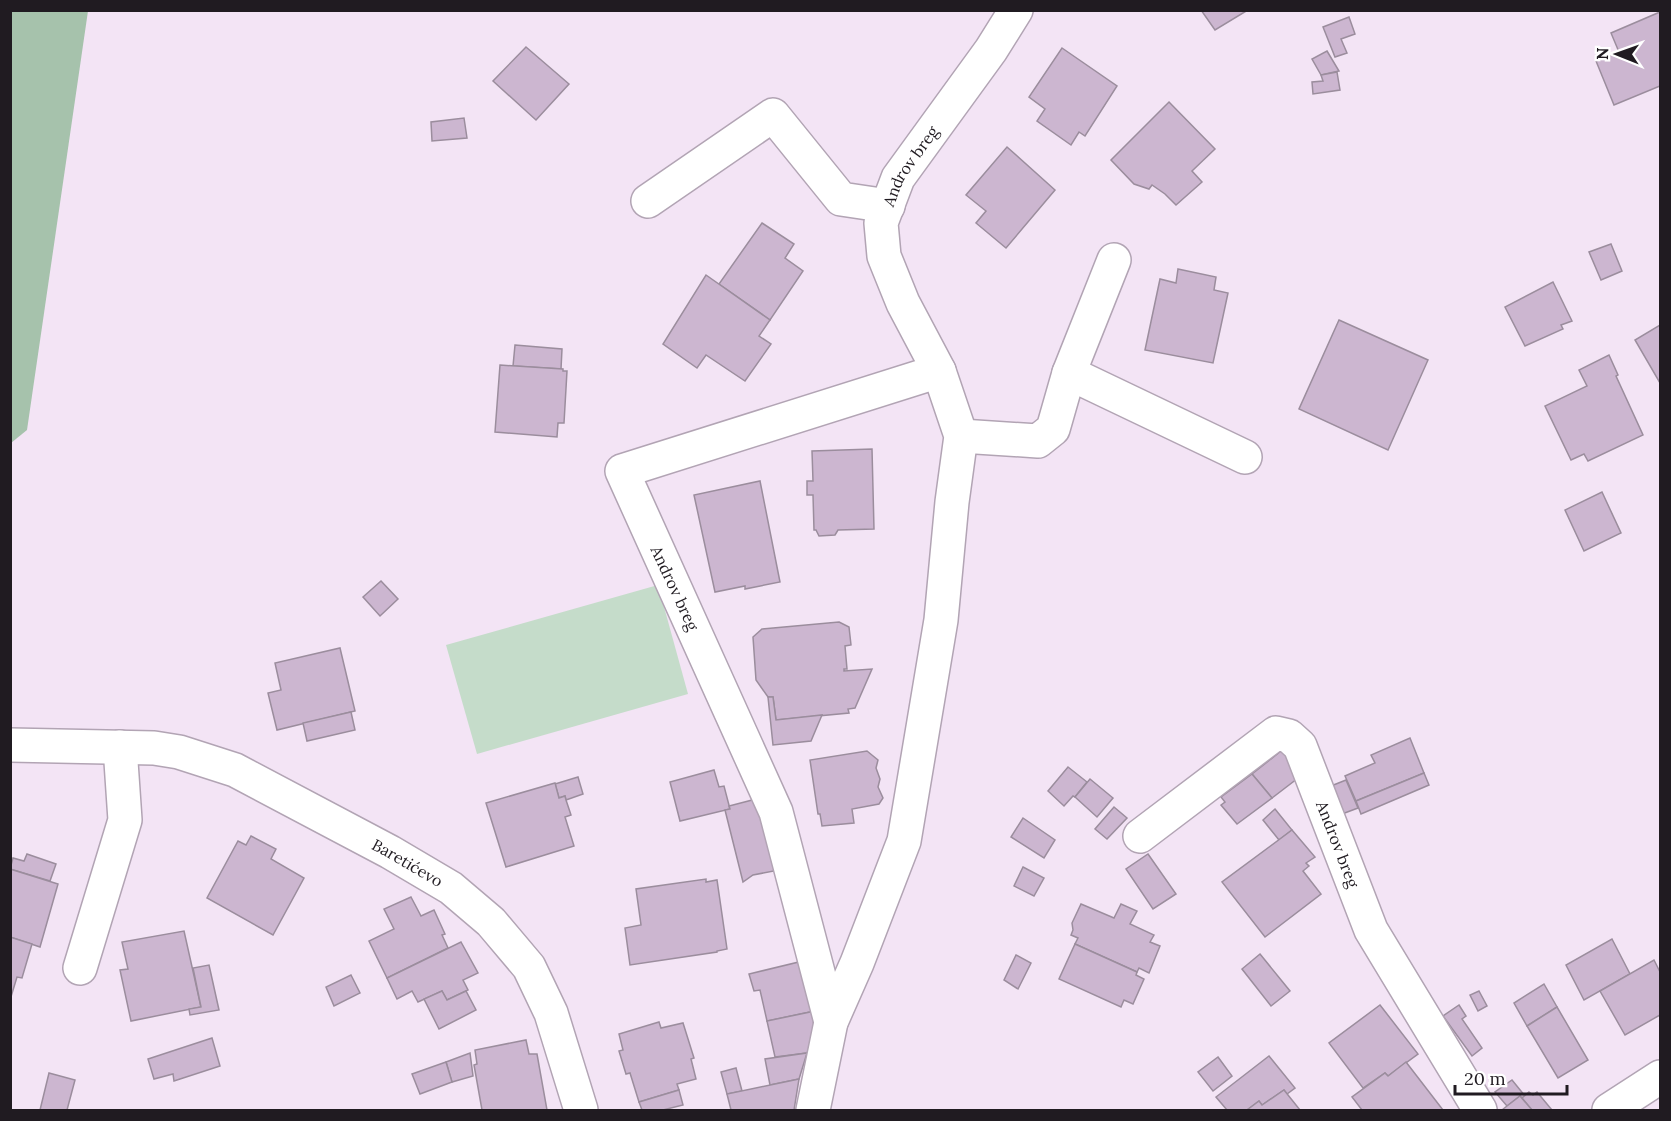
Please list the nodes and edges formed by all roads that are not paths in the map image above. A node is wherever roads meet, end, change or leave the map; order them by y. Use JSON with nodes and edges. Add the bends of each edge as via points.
{"nodes":[{"id":1,"x":1016,"y":10,"type":"edge"},
{"id":2,"x":648,"y":201,"type":"dead end"},
{"id":3,"x":888,"y":206,"type":"junction"},
{"id":4,"x":1114,"y":260,"type":"dead end"},
{"id":5,"x":939,"y":371,"type":"junction"},
{"id":6,"x":1069,"y":373,"type":"junction"},
{"id":7,"x":961,"y":436,"type":"junction"},
{"id":8,"x":1245,"y":457,"type":"dead end"},
{"id":9,"x":10,"y":745,"type":"edge"},
{"id":10,"x":120,"y":747,"type":"junction"},
{"id":11,"x":1140,"y":836,"type":"dead end"},
{"id":12,"x":80,"y":968,"type":"dead end"},
{"id":13,"x":831,"y":1022,"type":"junction"},
{"id":14,"x":1659,"y":1082,"type":"edge"},
{"id":15,"x":580,"y":1110,"type":"edge"},
{"id":16,"x":813,"y":1110,"type":"edge"},
{"id":17,"x":1480,"y":1110,"type":"edge"},
{"id":18,"x":1609,"y":1110,"type":"edge"}],
"edges":[{"from":1,"to":3,"type":"street","name":"Androv breg","via":[[898,178]]},
{"from":2,"to":3,"type":"street","via":[[773,115],[841,199]]},
{"from":3,"to":5,"type":"street","name":"Androv breg","via":[[881,223],[884,256],[903,303]]},
{"from":4,"to":6,"type":"street"},
{"from":5,"to":7,"type":"street","name":"Androv breg"},
{"from":5,"to":13,"type":"street","name":"Androv breg","via":[[622,471],[776,812]]},
{"from":6,"to":7,"type":"street","via":[[1053,429],[1038,441]]},
{"from":6,"to":8,"type":"street"},
{"from":7,"to":13,"type":"street","name":"Androv breg","via":[[941,620],[904,842]]},
{"from":9,"to":10,"type":"street","name":"Baretićevo"},
{"from":10,"to":12,"type":"street","via":[[125,819]]},
{"from":10,"to":15,"type":"street","name":"Baretićevo","via":[[179,752],[235,770],[451,888],[491,922],[529,967],[550,1013]]},
{"from":11,"to":17,"type":"street","name":"Androv breg","via":[[1276,733],[1289,736],[1300,746],[1371,930]]},
{"from":13,"to":16,"type":"street","name":"Androv breg"},
{"from":14,"to":18,"type":"street"}]}
